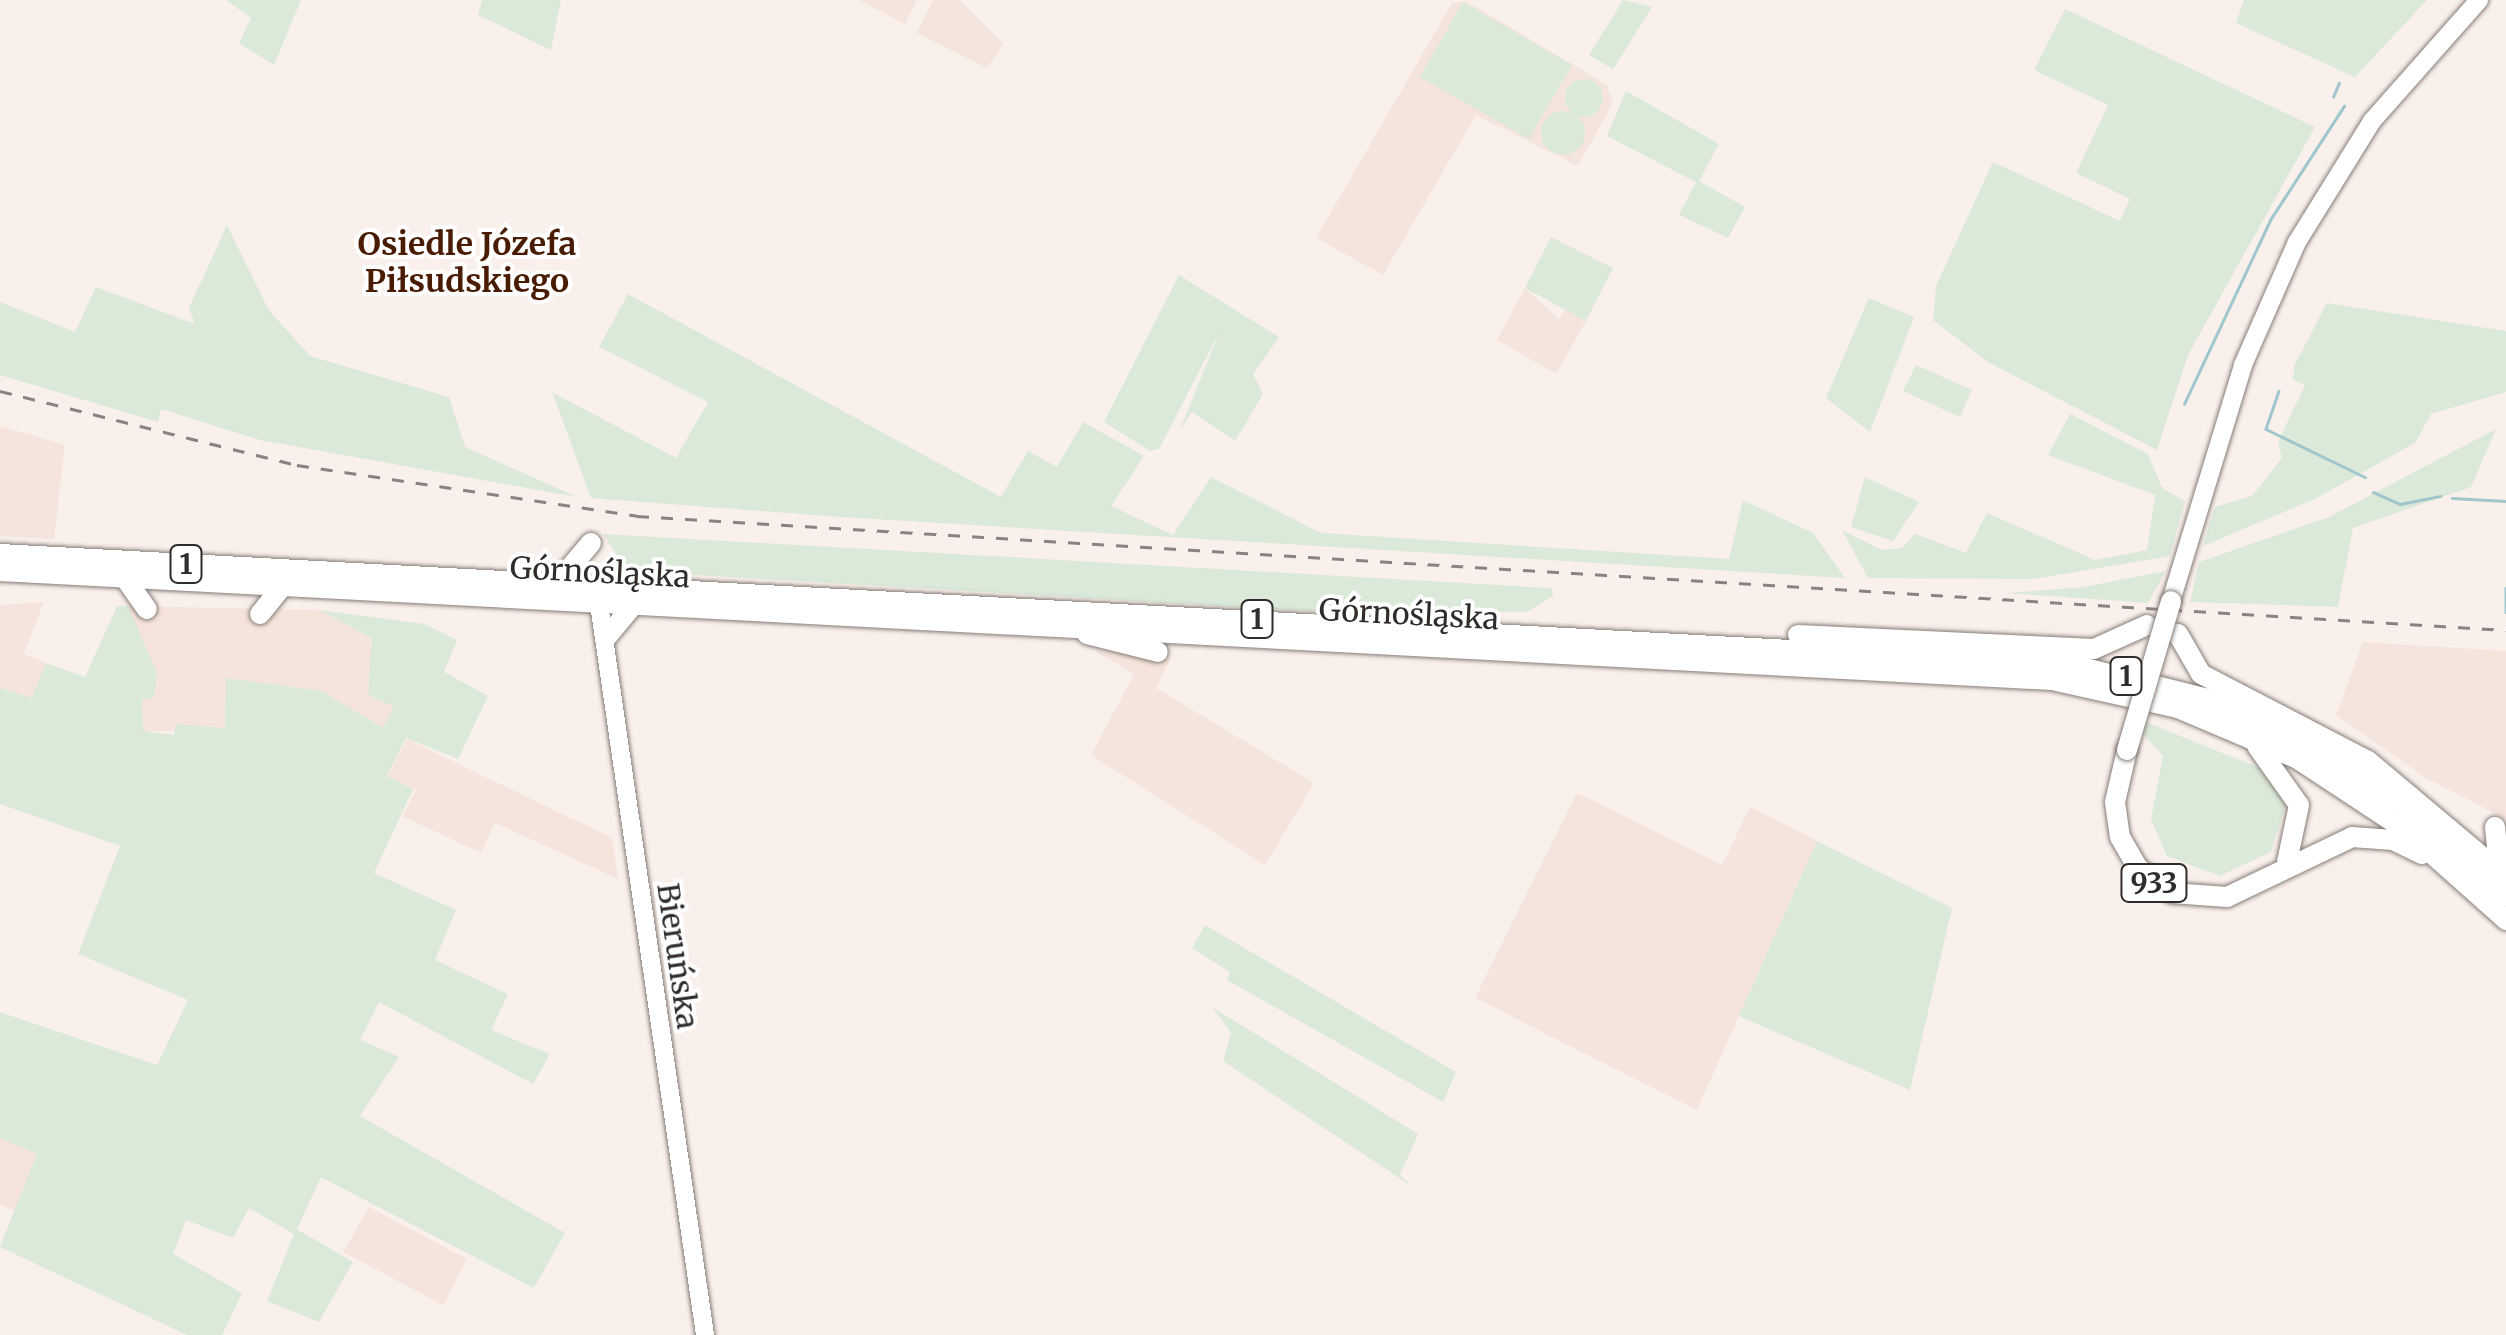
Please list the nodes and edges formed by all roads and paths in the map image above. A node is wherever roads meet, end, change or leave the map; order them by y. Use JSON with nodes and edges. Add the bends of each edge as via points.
{"nodes":[{"id":1,"x":2478,"y":0,"type":"edge"},
{"id":2,"x":590,"y":543,"type":"dead end"},
{"id":3,"x":0,"y":554,"type":"edge"},
{"id":4,"x":0,"y":571,"type":"edge"},
{"id":5,"x":125,"y":578,"type":"junction"},
{"id":6,"x":558,"y":582,"type":"junction"},
{"id":7,"x":283,"y":586,"type":"junction"},
{"id":8,"x":598,"y":593,"type":"junction"},
{"id":9,"x":2171,"y":601,"type":"junction"},
{"id":10,"x":634,"y":604,"type":"junction"},
{"id":11,"x":147,"y":609,"type":"dead end"},
{"id":12,"x":260,"y":614,"type":"dead end"},
{"id":13,"x":1056,"y":626,"type":"junction"},
{"id":14,"x":1681,"y":638,"type":"junction"},
{"id":15,"x":605,"y":639,"type":"junction"},
{"id":16,"x":1158,"y":652,"type":"dead end"},
{"id":17,"x":2230,"y":727,"type":"junction"},
{"id":18,"x":2495,"y":826,"type":"dead end"},
{"id":19,"x":2288,"y":862,"type":"junction"},
{"id":20,"x":2503,"y":874,"type":"edge"},
{"id":21,"x":2460,"y":878,"type":"junction"},
{"id":22,"x":2506,"y":897,"type":"edge"},
{"id":23,"x":2506,"y":920,"type":"edge"},
{"id":24,"x":705,"y":1335,"type":"edge"}],
"edges":[{"from":1,"to":9,"type":"main road","number":"933","via":[[2384,106],[2285,265],[2208,476]]},
{"from":2,"to":6,"type":"main road"},
{"from":3,"to":6,"type":"main road","name":"Górnośląska","number":"1"},
{"from":4,"to":5,"type":"main road","name":"Górnośląska","number":"1"},
{"from":5,"to":7,"type":"main road","name":"Górnośląska","number":"1"},
{"from":5,"to":11,"type":"main road"},
{"from":6,"to":8,"type":"main road","name":"Górnośląska","number":"1"},
{"from":7,"to":8,"type":"main road","name":"Górnośląska","number":"1"},
{"from":7,"to":12,"type":"main road"},
{"from":8,"to":10,"type":"main road","name":"Górnośląska","number":"1"},
{"from":8,"to":14,"type":"main road","name":"Górnośląska","number":"1"},
{"from":8,"to":15,"type":"main road","name":"Bieruńska"},
{"from":9,"to":14,"type":"main road","via":[[2140,634],[2101,648],[1908,635]]},
{"from":9,"to":19,"type":"main road","number":"933","bridge":true,"via":[[2127,750],[2118,828],[2154,882],[2218,898]]},
{"from":9,"to":20,"type":"main road","via":[[2182,647],[2201,674],[2354,752],[2458,830]]},
{"from":10,"to":13,"type":"main road","name":"Górnośląska","number":"1"},
{"from":10,"to":15,"type":"main road"},
{"from":13,"to":16,"type":"main road"},
{"from":13,"to":17,"type":"main road","name":"Górnośląska","number":"1","via":[[1996,675],[2124,694]]},
{"from":14,"to":22,"type":"main road","name":"Górnośląska","number":"1","via":[[2073,665],[2204,698],[2373,784]]},
{"from":15,"to":24,"type":"main road","name":"Bieruńska"},
{"from":17,"to":19,"type":"main road","via":[[2296,793]]},
{"from":17,"to":21,"type":"main road","name":"Górnośląska","number":"1","via":[[2358,795]]},
{"from":18,"to":20,"type":"main road"},
{"from":19,"to":21,"type":"main road","via":[[2341,839],[2378,836]]},
{"from":21,"to":23,"type":"main road","name":"Górnośląska","number":"1"}]}
